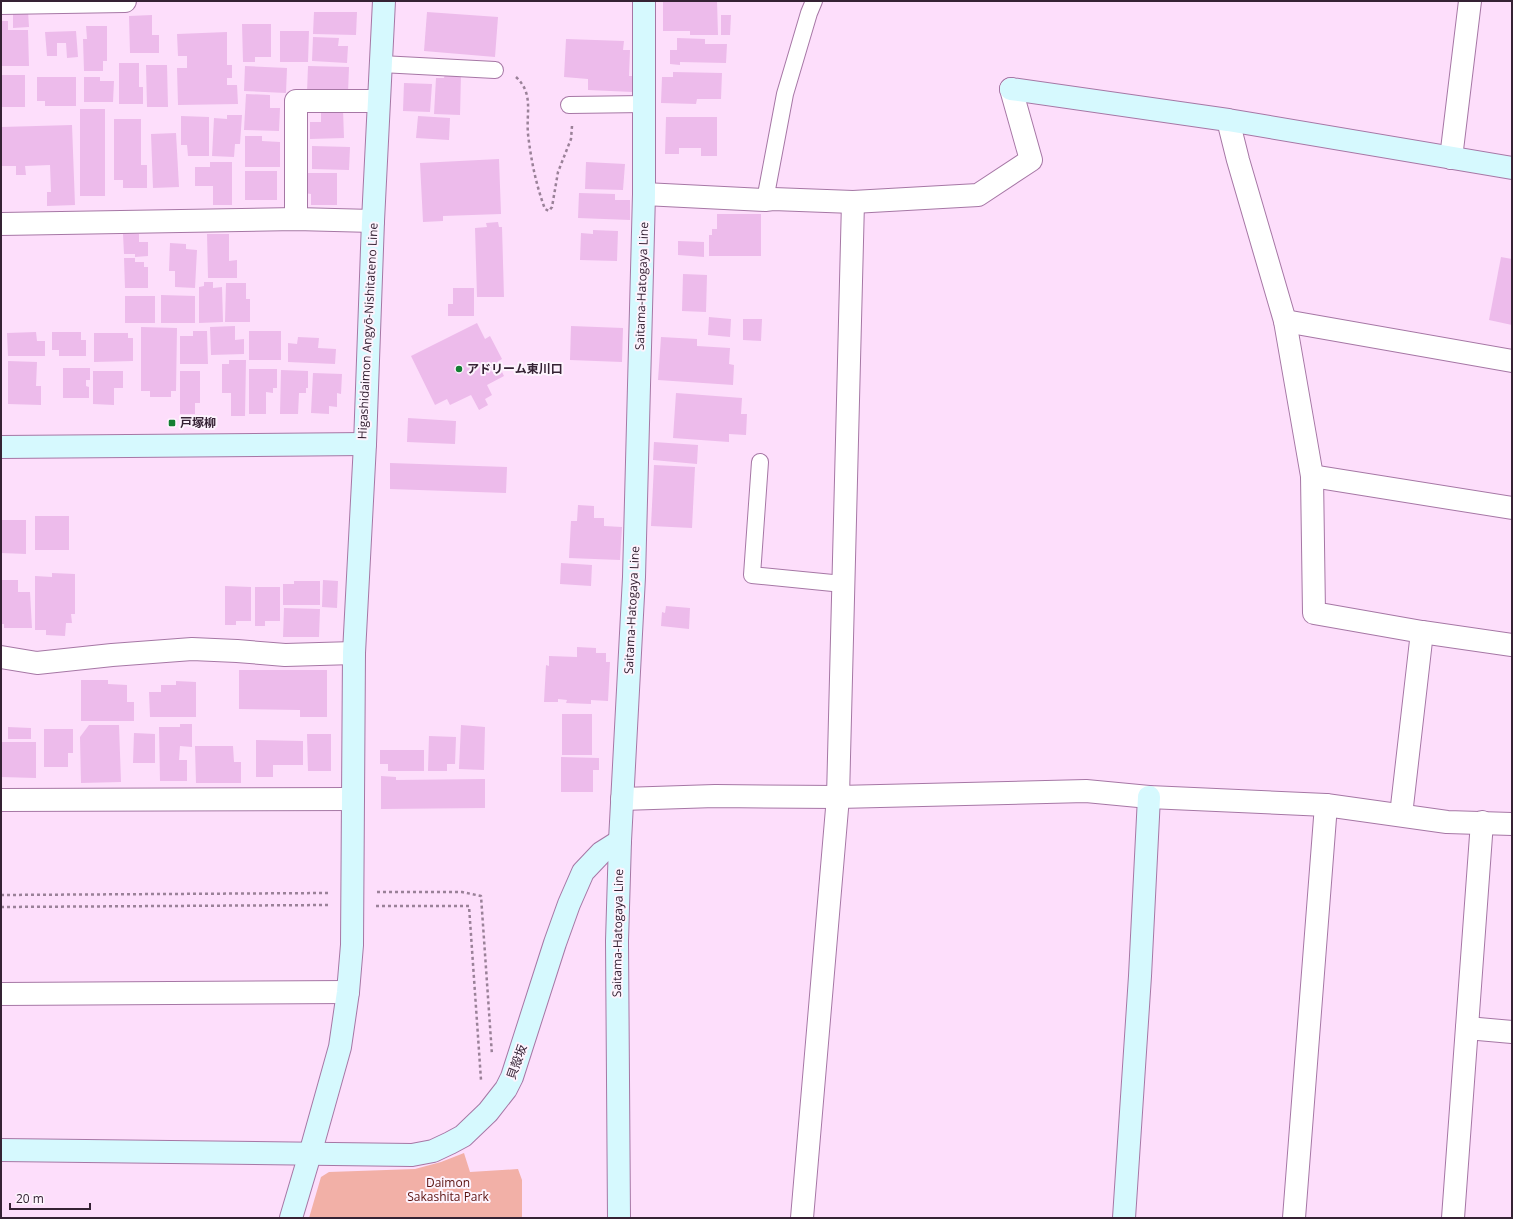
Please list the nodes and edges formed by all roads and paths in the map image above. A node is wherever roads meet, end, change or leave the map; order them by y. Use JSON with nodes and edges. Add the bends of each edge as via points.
{"nodes":[{"id":1,"x":124,"y":1,"type":"edge"},
{"id":2,"x":384,"y":1,"type":"edge"},
{"id":3,"x":644,"y":1,"type":"edge"},
{"id":4,"x":814,"y":1,"type":"edge"},
{"id":5,"x":1470,"y":1,"type":"edge"},
{"id":6,"x":1,"y":2,"type":"edge"},
{"id":7,"x":381,"y":64,"type":"junction"},
{"id":8,"x":495,"y":70,"type":"joint"},
{"id":9,"x":378,"y":101,"type":"junction"},
{"id":10,"x":644,"y":104,"type":"junction"},
{"id":11,"x":569,"y":106,"type":"joint"},
{"id":12,"x":1228,"y":120,"type":"junction"},
{"id":13,"x":1451,"y":158,"type":"junction"},
{"id":14,"x":1512,"y":168,"type":"edge"},
{"id":15,"x":644,"y":194,"type":"junction"},
{"id":16,"x":765,"y":200,"type":"junction"},
{"id":17,"x":853,"y":202,"type":"junction"},
{"id":18,"x":296,"y":219,"type":"junction"},
{"id":19,"x":373,"y":221,"type":"junction"},
{"id":20,"x":1,"y":224,"type":"edge"},
{"id":21,"x":1285,"y":321,"type":"junction"},
{"id":22,"x":1512,"y":361,"type":"edge"},
{"id":23,"x":365,"y":444,"type":"junction"},
{"id":24,"x":1,"y":447,"type":"edge"},
{"id":25,"x":760,"y":462,"type":"dead end"},
{"id":26,"x":1312,"y":476,"type":"junction"},
{"id":27,"x":1512,"y":508,"type":"edge"},
{"id":28,"x":843,"y":584,"type":"junction"},
{"id":29,"x":1422,"y":632,"type":"junction"},
{"id":30,"x":1512,"y":645,"type":"edge"},
{"id":31,"x":354,"y":653,"type":"junction"},
{"id":32,"x":1,"y":657,"type":"edge"},
{"id":33,"x":838,"y":796,"type":"junction"},
{"id":34,"x":1149,"y":797,"type":"junction"},
{"id":35,"x":353,"y":799,"type":"junction"},
{"id":36,"x":622,"y":799,"type":"junction"},
{"id":37,"x":1,"y":800,"type":"edge"},
{"id":38,"x":1326,"y":806,"type":"junction"},
{"id":39,"x":1401,"y":815,"type":"junction"},
{"id":40,"x":1482,"y":822,"type":"junction"},
{"id":41,"x":1512,"y":824,"type":"edge"},
{"id":42,"x":620,"y":841,"type":"junction"},
{"id":43,"x":1,"y":895,"type":"edge"},
{"id":44,"x":334,"y":896,"type":"dead end"},
{"id":45,"x":372,"y":898,"type":"dead end"},
{"id":46,"x":331,"y":901,"type":"dead end"},
{"id":47,"x":372,"y":906,"type":"dead end"},
{"id":48,"x":1,"y":907,"type":"edge"},
{"id":49,"x":348,"y":992,"type":"junction"},
{"id":50,"x":1,"y":994,"type":"edge"},
{"id":51,"x":1467,"y":1028,"type":"junction"},
{"id":52,"x":1512,"y":1032,"type":"edge"},
{"id":53,"x":492,"y":1055,"type":"dead end"},
{"id":54,"x":484,"y":1116,"type":"junction"},
{"id":55,"x":1,"y":1150,"type":"edge"},
{"id":56,"x":310,"y":1154,"type":"junction"},
{"id":57,"x":291,"y":1218,"type":"edge"},
{"id":58,"x":619,"y":1218,"type":"edge"},
{"id":59,"x":802,"y":1218,"type":"edge"},
{"id":60,"x":1124,"y":1218,"type":"edge"},
{"id":61,"x":1294,"y":1218,"type":"edge"},
{"id":62,"x":1453,"y":1218,"type":"edge"}],
"edges":[{"from":1,"to":6,"type":"street"},
{"from":2,"to":7,"type":"street","name":"Higashidaimon Angyō-Nishitateno Line"},
{"from":3,"to":10,"type":"street","name":"Saitama-Hatogaya Line"},
{"from":4,"to":16,"type":"lane","via":[[786,94]]},
{"from":5,"to":13,"type":"street"},
{"from":7,"to":8,"type":"lane"},
{"from":7,"to":9,"type":"street","name":"Higashidaimon Angyō-Nishitateno Line"},
{"from":8,"to":11,"type":"path","via":[[505,71],[517,77],[525,88],[529,114],[528,133],[536,180],[545,209],[549,210],[552,207],[558,172],[573,129],[565,111],[565,107]]},
{"from":9,"to":18,"type":"street","via":[[296,101]]},
{"from":9,"to":19,"type":"street","name":"Higashidaimon Angyō-Nishitateno Line"},
{"from":10,"to":11,"type":"lane"},
{"from":10,"to":15,"type":"street","name":"Saitama-Hatogaya Line"},
{"from":12,"to":13,"type":"street"},
{"from":12,"to":17,"type":"street","via":[[1010,89],[1031,160],[978,195]]},
{"from":12,"to":21,"type":"street"},
{"from":13,"to":14,"type":"street"},
{"from":15,"to":16,"type":"street"},
{"from":15,"to":36,"type":"street","name":"Saitama-Hatogaya Line","via":[[634,577]]},
{"from":16,"to":17,"type":"street"},
{"from":17,"to":28,"type":"street"},
{"from":18,"to":19,"type":"street"},
{"from":18,"to":20,"type":"street"},
{"from":19,"to":23,"type":"street","name":"Higashidaimon Angyō-Nishitateno Line"},
{"from":21,"to":22,"type":"street"},
{"from":21,"to":26,"type":"street"},
{"from":23,"to":24,"type":"street","name":"Higashidaimon Angyō-Nishitateno Line"},
{"from":23,"to":31,"type":"street"},
{"from":25,"to":28,"type":"lane","via":[[752,575]]},
{"from":26,"to":27,"type":"street"},
{"from":26,"to":29,"type":"street","via":[[1314,613]]},
{"from":28,"to":33,"type":"street"},
{"from":29,"to":30,"type":"street"},
{"from":29,"to":39,"type":"street"},
{"from":31,"to":32,"type":"street","via":[[285,655],[192,649],[37,663]]},
{"from":31,"to":35,"type":"street"},
{"from":33,"to":34,"type":"street","via":[[1086,791]]},
{"from":33,"to":36,"type":"street"},
{"from":33,"to":59,"type":"street"},
{"from":34,"to":38,"type":"street"},
{"from":34,"to":60,"type":"street"},
{"from":35,"to":37,"type":"street"},
{"from":35,"to":49,"type":"street","via":[[352,945]]},
{"from":36,"to":42,"type":"street","name":"Saitama-Hatogaya Line"},
{"from":38,"to":39,"type":"street"},
{"from":38,"to":61,"type":"street"},
{"from":39,"to":40,"type":"street","via":[[1447,822]]},
{"from":40,"to":41,"type":"street"},
{"from":40,"to":51,"type":"street"},
{"from":42,"to":54,"type":"street","name":"貝殻坂","via":[[600,853],[583,872],[555,943],[512,1077],[496,1103]]},
{"from":42,"to":58,"type":"street","name":"Saitama-Hatogaya Line","via":[[617,941]]},
{"from":43,"to":44,"type":"path","via":[[327,893]]},
{"from":45,"to":53,"type":"path","via":[[377,892],[462,892],[481,896]]},
{"from":46,"to":48,"type":"path","via":[[328,905]]},
{"from":47,"to":54,"type":"path","via":[[469,906]]},
{"from":49,"to":50,"type":"street"},
{"from":49,"to":56,"type":"street","via":[[340,1047]]},
{"from":51,"to":52,"type":"street"},
{"from":51,"to":62,"type":"street"},
{"from":54,"to":56,"type":"street","name":"貝殻坂","via":[[463,1136],[432,1151],[412,1155]]},
{"from":55,"to":56,"type":"street","name":"貝殻坂"},
{"from":56,"to":57,"type":"street"}]}
